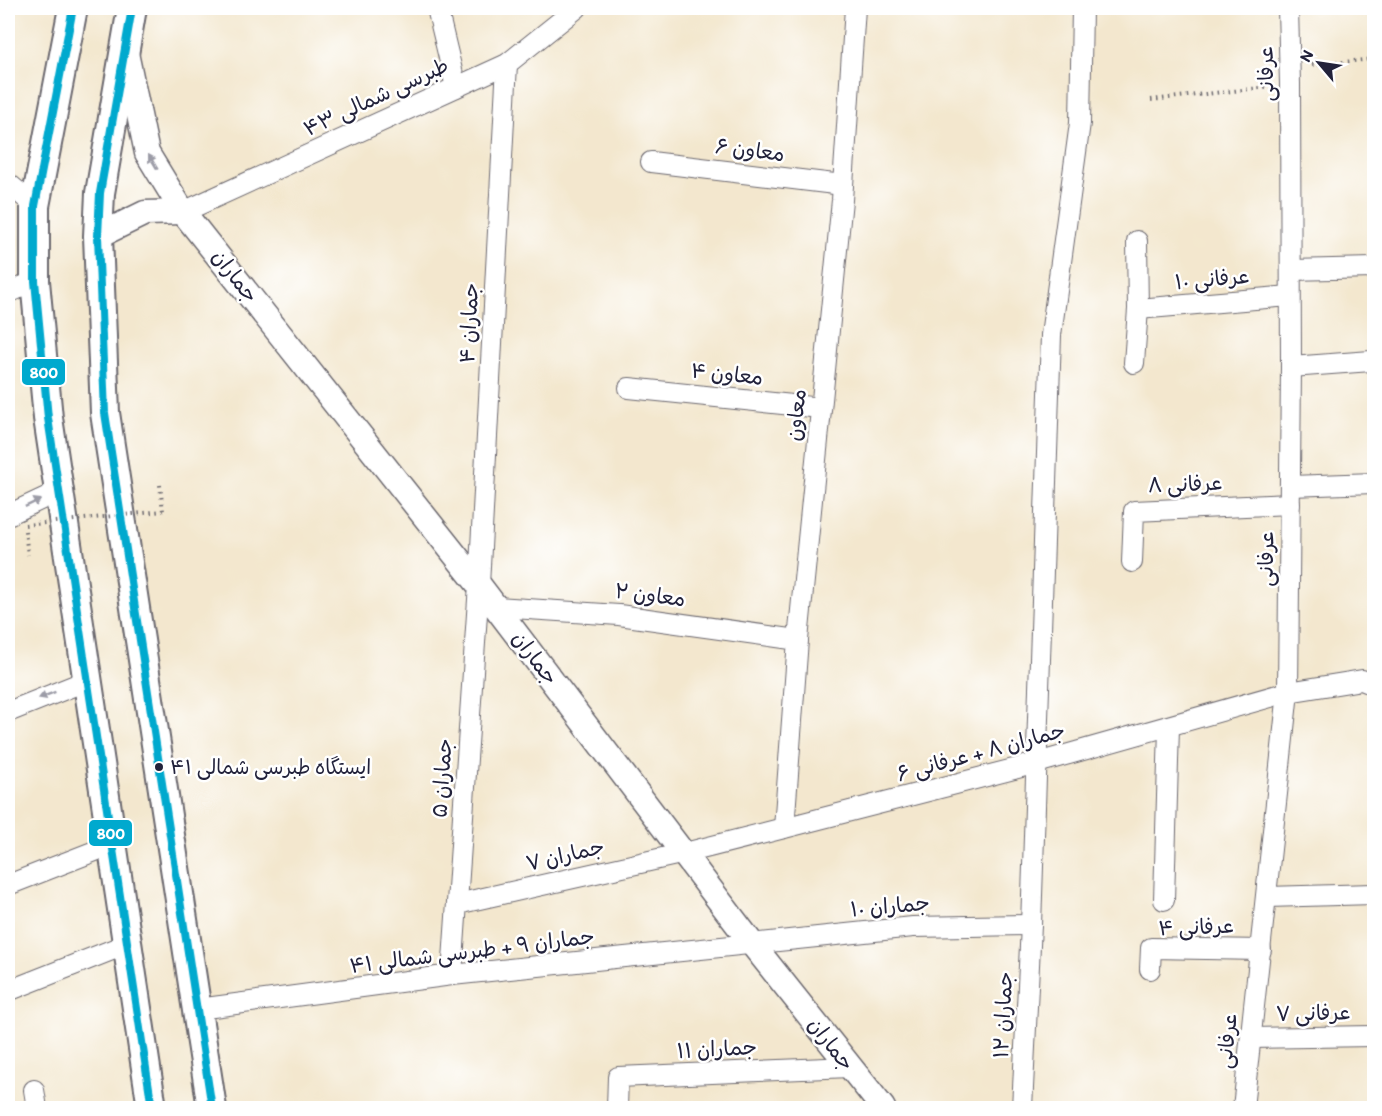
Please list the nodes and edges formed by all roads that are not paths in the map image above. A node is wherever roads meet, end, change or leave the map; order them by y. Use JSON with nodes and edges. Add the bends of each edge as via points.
{"nodes":[{"id":1,"x":73,"y":8,"type":"edge"},
{"id":2,"x":132,"y":8,"type":"edge"},
{"id":3,"x":436,"y":8,"type":"edge"},
{"id":4,"x":577,"y":8,"type":"edge"},
{"id":5,"x":855,"y":8,"type":"edge"},
{"id":6,"x":1082,"y":8,"type":"edge"},
{"id":7,"x":1288,"y":8,"type":"edge"},
{"id":8,"x":125,"y":46,"type":"junction"},
{"id":9,"x":507,"y":64,"type":"junction"},
{"id":10,"x":456,"y":87,"type":"junction"},
{"id":11,"x":651,"y":162,"type":"dead end"},
{"id":12,"x":8,"y":183,"type":"edge"},
{"id":13,"x":843,"y":185,"type":"junction"},
{"id":14,"x":35,"y":206,"type":"junction"},
{"id":15,"x":183,"y":212,"type":"junction"},
{"id":16,"x":98,"y":236,"type":"junction"},
{"id":17,"x":1137,"y":241,"type":"dead end"},
{"id":18,"x":1374,"y":268,"type":"edge"},
{"id":19,"x":1291,"y":270,"type":"junction"},
{"id":20,"x":35,"y":281,"type":"junction"},
{"id":21,"x":8,"y":293,"type":"edge"},
{"id":22,"x":1290,"y":296,"type":"junction"},
{"id":23,"x":1138,"y":309,"type":"junction"},
{"id":24,"x":1371,"y":361,"type":"dead end"},
{"id":25,"x":1134,"y":363,"type":"dead end"},
{"id":26,"x":1291,"y":367,"type":"junction"},
{"id":27,"x":629,"y":388,"type":"dead end"},
{"id":28,"x":821,"y":408,"type":"junction"},
{"id":29,"x":1374,"y":483,"type":"edge"},
{"id":30,"x":59,"y":491,"type":"junction"},
{"id":31,"x":1290,"y":495,"type":"junction"},
{"id":32,"x":8,"y":515,"type":"edge"},
{"id":33,"x":1132,"y":562,"type":"dead end"},
{"id":34,"x":479,"y":585,"type":"junction"},
{"id":35,"x":496,"y":607,"type":"junction"},
{"id":36,"x":798,"y":640,"type":"junction"},
{"id":37,"x":1370,"y":678,"type":"edge"},
{"id":38,"x":88,"y":680,"type":"junction"},
{"id":39,"x":1288,"y":692,"type":"junction"},
{"id":40,"x":8,"y":712,"type":"edge"},
{"id":41,"x":1168,"y":727,"type":"junction"},
{"id":42,"x":1037,"y":763,"type":"junction"},
{"id":43,"x":784,"y":828,"type":"junction"},
{"id":44,"x":113,"y":844,"type":"junction"},
{"id":45,"x":685,"y":853,"type":"junction"},
{"id":46,"x":8,"y":885,"type":"edge"},
{"id":47,"x":1374,"y":894,"type":"edge"},
{"id":48,"x":1267,"y":897,"type":"junction"},
{"id":49,"x":1164,"y":900,"type":"dead end"},
{"id":50,"x":457,"y":904,"type":"junction"},
{"id":51,"x":1031,"y":925,"type":"junction"},
{"id":52,"x":127,"y":944,"type":"junction"},
{"id":53,"x":753,"y":945,"type":"junction"},
{"id":54,"x":1261,"y":950,"type":"junction"},
{"id":55,"x":1150,"y":969,"type":"dead end"},
{"id":56,"x":452,"y":975,"type":"junction"},
{"id":57,"x":8,"y":991,"type":"edge"},
{"id":58,"x":198,"y":1009,"type":"junction"},
{"id":59,"x":1374,"y":1036,"type":"edge"},
{"id":60,"x":1251,"y":1038,"type":"junction"},
{"id":61,"x":850,"y":1067,"type":"junction"},
{"id":62,"x":152,"y":1108,"type":"edge"},
{"id":63,"x":212,"y":1108,"type":"edge"},
{"id":64,"x":617,"y":1108,"type":"edge"},
{"id":65,"x":883,"y":1108,"type":"edge"},
{"id":66,"x":1022,"y":1108,"type":"edge"},
{"id":67,"x":1243,"y":1108,"type":"edge"}],
"edges":[{"from":1,"to":14,"type":"main road"},
{"from":2,"to":8,"type":"main road"},
{"from":3,"to":10,"type":"street"},
{"from":4,"to":9,"type":"street","name":"طبرسی شمالی ۴۳"},
{"from":5,"to":13,"type":"street","name":"معاون"},
{"from":6,"to":42,"type":"street","name":"جماران ۱۲","via":[[1080,123],[1051,335]]},
{"from":7,"to":19,"type":"street","name":"عرفانی"},
{"from":15,"to":8,"type":"street","name":"جماران","one_way":true,"via":[[147,153]]},
{"from":8,"to":16,"type":"main road","via":[[100,193]]},
{"from":9,"to":10,"type":"street","name":"طبرسی شمالی ۴۳"},
{"from":9,"to":34,"type":"street","name":"جماران ۴"},
{"from":10,"to":15,"type":"street","name":"طبرسی شمالی ۴۳"},
{"from":11,"to":13,"type":"street","name":"معاون ۶"},
{"from":12,"to":14,"type":"street"},
{"from":13,"to":28,"type":"street","name":"معاون"},
{"from":14,"to":20,"type":"main road"},
{"from":15,"to":16,"type":"street","via":[[144,213]]},
{"from":15,"to":34,"type":"street","name":"جماران"},
{"from":16,"to":58,"type":"main road","via":[[105,414]]},
{"from":17,"to":23,"type":"street"},
{"from":18,"to":19,"type":"street"},
{"from":19,"to":22,"type":"street","name":"عرفانی"},
{"from":20,"to":21,"type":"street"},
{"from":20,"to":30,"type":"main road"},
{"from":22,"to":23,"type":"street","name":"عرفانی ۱۰"},
{"from":22,"to":26,"type":"street","name":"عرفانی"},
{"from":23,"to":25,"type":"street"},
{"from":24,"to":26,"type":"street"},
{"from":26,"to":31,"type":"street","name":"عرفانی"},
{"from":27,"to":28,"type":"street","name":"معاون ۴"},
{"from":28,"to":36,"type":"street","name":"معاون"},
{"from":29,"to":31,"type":"street"},
{"from":32,"to":30,"type":"street","one_way":true},
{"from":30,"to":38,"type":"main road"},
{"from":31,"to":33,"type":"street","name":"عرفانی ۸","via":[[1134,511]]},
{"from":31,"to":39,"type":"street","name":"عرفانی"},
{"from":34,"to":35,"type":"street","name":"جماران"},
{"from":34,"to":50,"type":"street","name":"جماران ۵"},
{"from":35,"to":36,"type":"street","name":"معاون ۲","via":[[619,615]]},
{"from":35,"to":45,"type":"street","name":"جماران"},
{"from":36,"to":43,"type":"street","name":"معاون"},
{"from":37,"to":39,"type":"street","name":"جماران ۸ + عرفانی ۶"},
{"from":38,"to":40,"type":"street","one_way":true},
{"from":38,"to":44,"type":"main road"},
{"from":39,"to":41,"type":"street","name":"جماران ۸ + عرفانی ۶"},
{"from":39,"to":48,"type":"street","name":"عرفانی"},
{"from":41,"to":42,"type":"street","name":"جماران ۸ + عرفانی ۶"},
{"from":41,"to":49,"type":"street"},
{"from":42,"to":43,"type":"street","name":"جماران ۸ + عرفانی ۶"},
{"from":42,"to":51,"type":"street","name":"جماران ۱۲"},
{"from":43,"to":45,"type":"street","name":"جماران ۸ + عرفانی ۶"},
{"from":44,"to":46,"type":"street"},
{"from":44,"to":52,"type":"main road"},
{"from":45,"to":50,"type":"street","name":"جماران ۷"},
{"from":45,"to":53,"type":"street","name":"جماران"},
{"from":47,"to":48,"type":"street"},
{"from":48,"to":54,"type":"street","name":"عرفانی"},
{"from":50,"to":56,"type":"street","name":"جماران ۵"},
{"from":51,"to":53,"type":"street","name":"جماران ۱۰","via":[[913,927]]},
{"from":51,"to":66,"type":"street","name":"جماران ۱۲"},
{"from":52,"to":57,"type":"street"},
{"from":52,"to":62,"type":"main road"},
{"from":53,"to":56,"type":"street","name":"جماران ۹ + طبرسی شمالی ۴۱"},
{"from":53,"to":61,"type":"street","name":"جماران"},
{"from":54,"to":55,"type":"street","name":"عرفانی ۴","via":[[1151,948]]},
{"from":54,"to":60,"type":"street","name":"عرفانی"},
{"from":56,"to":58,"type":"street","name":"جماران ۹ + طبرسی شمالی ۴۱"},
{"from":58,"to":63,"type":"main road"},
{"from":59,"to":60,"type":"street","name":"عرفانی ۷"},
{"from":60,"to":67,"type":"street","name":"عرفانی"},
{"from":61,"to":64,"type":"street","name":"جماران ۱۱","via":[[618,1077]]},
{"from":61,"to":65,"type":"street","name":"جماران"}]}
